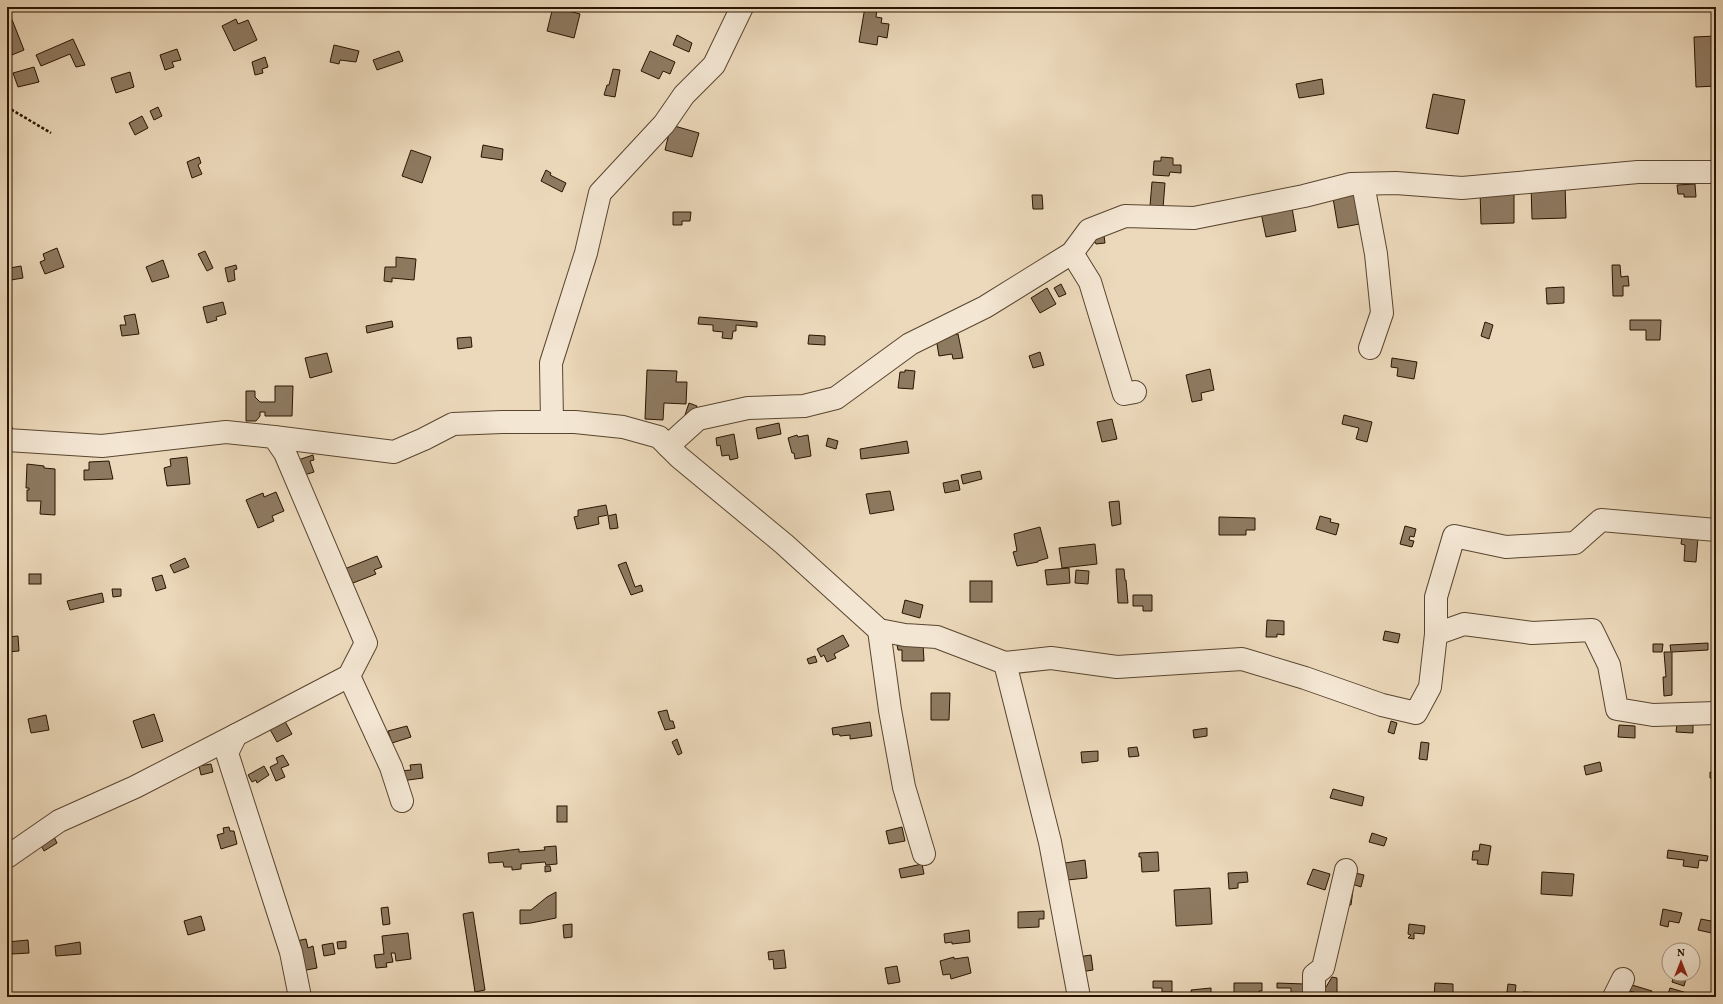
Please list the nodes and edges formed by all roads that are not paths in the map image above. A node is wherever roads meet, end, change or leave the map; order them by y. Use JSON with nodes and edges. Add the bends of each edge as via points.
{"nodes":[{"id":1,"x":742,"y":7,"type":"edge"},
{"id":2,"x":1716,"y":172,"type":"edge"},
{"id":3,"x":1363,"y":184,"type":"junction"},
{"id":4,"x":1072,"y":253,"type":"junction"},
{"id":5,"x":1370,"y":348,"type":"dead end"},
{"id":6,"x":1135,"y":392,"type":"dead end"},
{"id":7,"x":552,"y":422,"type":"junction"},
{"id":8,"x":274,"y":438,"type":"junction"},
{"id":9,"x":7,"y":440,"type":"edge"},
{"id":10,"x":668,"y":446,"type":"junction"},
{"id":11,"x":1716,"y":530,"type":"edge"},
{"id":12,"x":879,"y":630,"type":"junction"},
{"id":13,"x":1436,"y":634,"type":"junction"},
{"id":14,"x":1005,"y":663,"type":"junction"},
{"id":15,"x":349,"y":676,"type":"junction"},
{"id":16,"x":1716,"y":713,"type":"edge"},
{"id":17,"x":236,"y":735,"type":"junction"},
{"id":18,"x":402,"y":801,"type":"dead end"},
{"id":19,"x":924,"y":854,"type":"dead end"},
{"id":20,"x":7,"y":857,"type":"edge"},
{"id":21,"x":1346,"y":870,"type":"dead end"},
{"id":22,"x":300,"y":997,"type":"edge"},
{"id":23,"x":1079,"y":997,"type":"edge"},
{"id":24,"x":1314,"y":997,"type":"edge"}],
"edges":[{"from":1,"to":7,"type":"street","via":[[714,65],[684,95],[664,124],[600,193],[586,254],[551,363]]},
{"from":2,"to":3,"type":"street","via":[[1638,172],[1462,188],[1396,183]]},
{"from":3,"to":4,"type":"street","via":[[1351,184],[1194,218],[1125,216],[1089,230]]},
{"from":3,"to":5,"type":"street","via":[[1376,254],[1382,313]]},
{"from":4,"to":6,"type":"street","via":[[1090,282],[1124,394]]},
{"from":4,"to":10,"type":"street","via":[[984,307],[910,344],[836,398],[804,406],[748,408],[698,420]]},
{"from":7,"to":8,"type":"street","via":[[453,424],[424,440],[394,452]]},
{"from":7,"to":10,"type":"street","via":[[623,427],[659,438]]},
{"from":8,"to":9,"type":"street","via":[[226,432],[102,446]]},
{"from":8,"to":15,"type":"street","via":[[285,453],[366,643]]},
{"from":10,"to":12,"type":"street","via":[[784,544]]},
{"from":11,"to":13,"type":"street","via":[[1601,520],[1575,543],[1506,547],[1454,536],[1436,597]]},
{"from":12,"to":14,"type":"street","via":[[937,637]]},
{"from":12,"to":19,"type":"street","via":[[904,787]]},
{"from":13,"to":14,"type":"street","via":[[1430,687],[1416,713],[1242,659],[1117,666],[1051,658]]},
{"from":13,"to":16,"type":"street","via":[[1464,624],[1532,633],[1592,630],[1610,665],[1617,709],[1654,715]]},
{"from":14,"to":23,"type":"street","via":[[1050,842]]},
{"from":15,"to":17,"type":"street"},
{"from":15,"to":18,"type":"street","via":[[391,767]]},
{"from":17,"to":20,"type":"street","via":[[135,787],[59,821]]},
{"from":17,"to":22,"type":"street","via":[[227,753],[291,952]]},
{"from":21,"to":24,"type":"street","via":[[1324,968],[1314,976]]}]}
